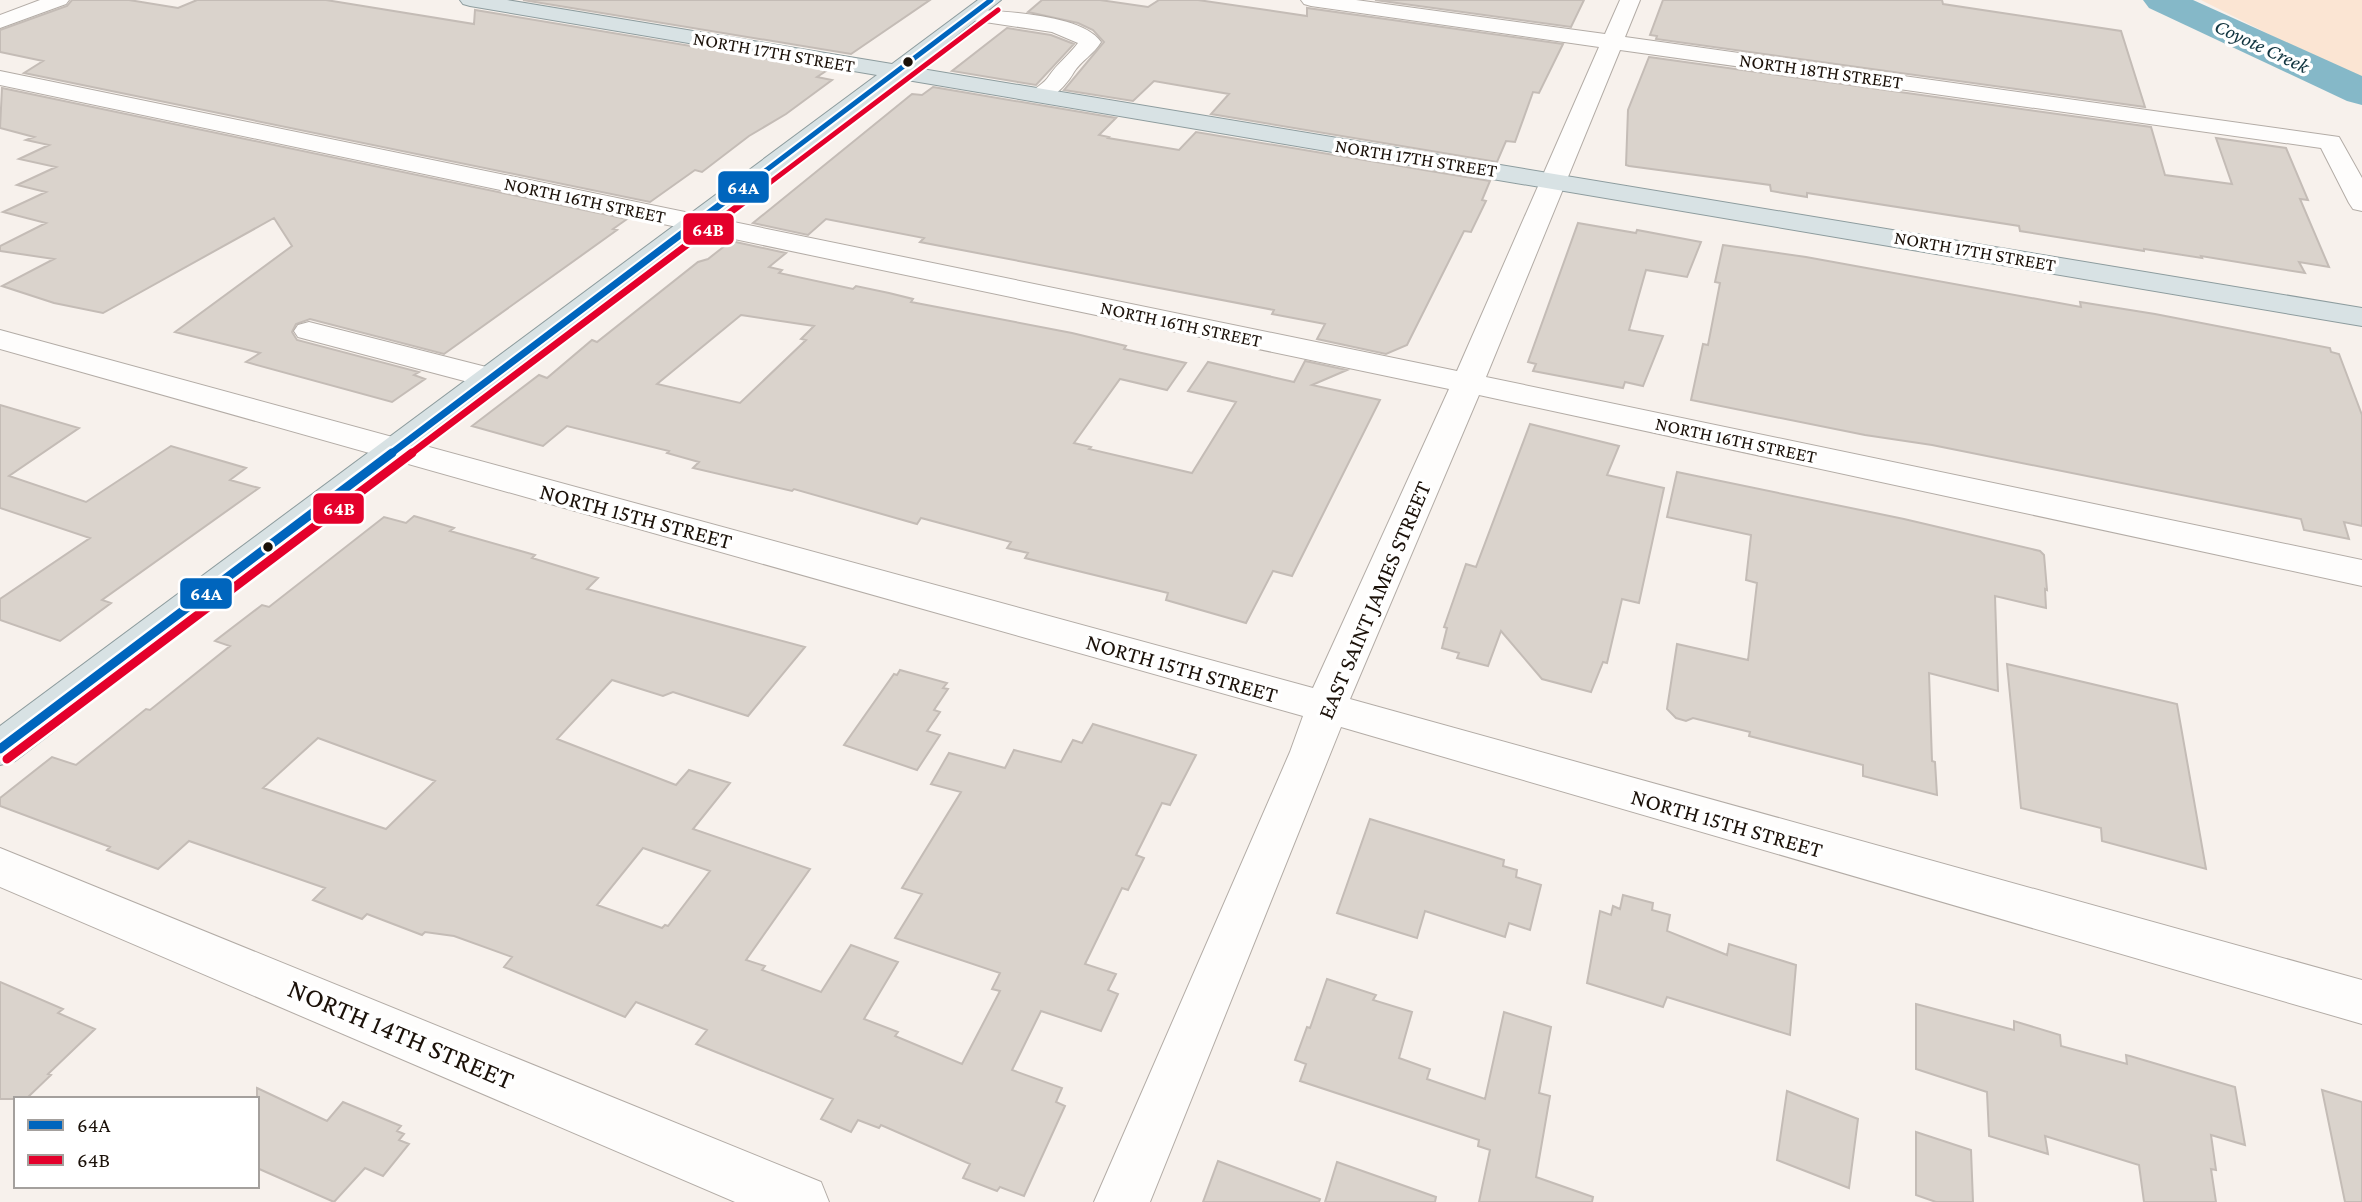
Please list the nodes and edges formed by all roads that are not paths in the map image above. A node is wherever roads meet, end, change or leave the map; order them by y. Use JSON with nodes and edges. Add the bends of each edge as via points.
{"nodes":[{"id":1,"x":60,"y":0,"type":"edge"},
{"id":2,"x":470,"y":0,"type":"edge"},
{"id":3,"x":991,"y":0,"type":"edge"},
{"id":4,"x":1311,"y":0,"type":"edge"},
{"id":5,"x":1630,"y":0,"type":"edge"},
{"id":6,"x":972,"y":15,"type":"junction"},
{"id":7,"x":0,"y":22,"type":"edge"},
{"id":8,"x":1613,"y":41,"type":"junction"},
{"id":9,"x":895,"y":72,"type":"junction"},
{"id":10,"x":0,"y":78,"type":"edge"},
{"id":11,"x":1040,"y":96,"type":"junction"},
{"id":12,"x":1553,"y":180,"type":"junction"},
{"id":13,"x":2362,"y":203,"type":"edge"},
{"id":14,"x":696,"y":223,"type":"junction"},
{"id":15,"x":2362,"y":317,"type":"edge"},
{"id":16,"x":309,"y":331,"type":"dead end"},
{"id":17,"x":0,"y":340,"type":"edge"},
{"id":18,"x":491,"y":378,"type":"junction"},
{"id":19,"x":1468,"y":383,"type":"junction"},
{"id":20,"x":396,"y":450,"type":"junction"},
{"id":21,"x":2362,"y":573,"type":"edge"},
{"id":22,"x":1326,"y":709,"type":"junction"},
{"id":23,"x":0,"y":748,"type":"edge"},
{"id":24,"x":0,"y":866,"type":"edge"},
{"id":25,"x":2362,"y":1002,"type":"edge"},
{"id":26,"x":801,"y":1202,"type":"edge"},
{"id":27,"x":1122,"y":1202,"type":"edge"}],
"edges":[{"from":1,"to":7,"type":"street"},
{"from":2,"to":9,"type":"main road","name":"NORTH 17TH STREET"},
{"from":3,"to":6,"type":"main road"},
{"from":4,"to":8,"type":"street","name":"NORTH 18TH STREET"},
{"from":5,"to":8,"type":"street","name":"EAST SAINT JAMES STREET"},
{"from":6,"to":9,"type":"main road"},
{"from":6,"to":11,"type":"street","via":[[1072,30],[1088,38],[1086,49]]},
{"from":8,"to":12,"type":"street","name":"EAST SAINT JAMES STREET"},
{"from":8,"to":13,"type":"street","name":"NORTH 18TH STREET","via":[[2330,142]]},
{"from":9,"to":11,"type":"main road","name":"NORTH 17TH STREET"},
{"from":9,"to":14,"type":"main road"},
{"from":10,"to":14,"type":"street","name":"NORTH 16TH STREET"},
{"from":11,"to":12,"type":"main road","name":"NORTH 17TH STREET"},
{"from":12,"to":15,"type":"main road","name":"NORTH 17TH STREET"},
{"from":12,"to":19,"type":"street","name":"EAST SAINT JAMES STREET"},
{"from":14,"to":18,"type":"main road"},
{"from":14,"to":19,"type":"street","name":"NORTH 16TH STREET"},
{"from":16,"to":18,"type":"street"},
{"from":17,"to":20,"type":"street","name":"NORTH 15TH STREET"},
{"from":18,"to":20,"type":"main road"},
{"from":19,"to":21,"type":"street","name":"NORTH 16TH STREET"},
{"from":19,"to":22,"type":"street","name":"EAST SAINT JAMES STREET"},
{"from":20,"to":22,"type":"street","name":"NORTH 15TH STREET"},
{"from":20,"to":23,"type":"main road"},
{"from":22,"to":25,"type":"street","name":"NORTH 15TH STREET"},
{"from":22,"to":27,"type":"street","name":"EAST SAINT JAMES STREET"},
{"from":24,"to":26,"type":"street","name":"NORTH 14TH STREET"}]}
